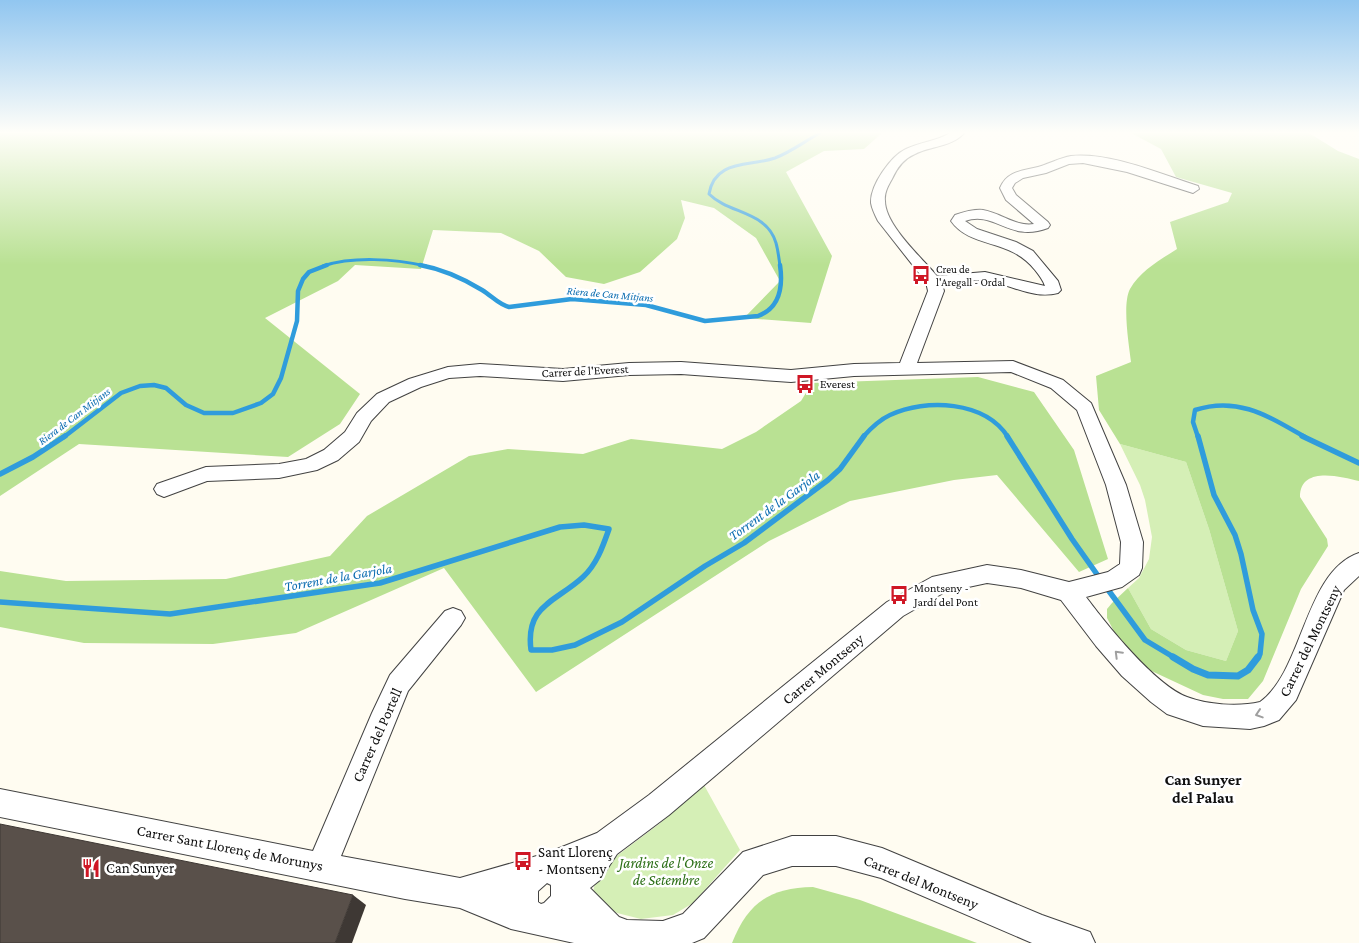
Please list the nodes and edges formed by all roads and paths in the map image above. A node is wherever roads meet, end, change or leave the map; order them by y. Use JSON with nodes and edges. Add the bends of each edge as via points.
{"nodes":[{"id":1,"x":887,"y":177,"type":"edge"},
{"id":2,"x":1014,"y":177,"type":"edge"},
{"id":3,"x":1157,"y":177,"type":"edge"},
{"id":4,"x":1193,"y":188,"type":"dead end"},
{"id":5,"x":933,"y":281,"type":"junction"},
{"id":6,"x":906,"y":369,"type":"junction"},
{"id":7,"x":164,"y":489,"type":"dead end"},
{"id":8,"x":1359,"y":562,"type":"edge"},
{"id":9,"x":1069,"y":592,"type":"junction"},
{"id":10,"x":454,"y":618,"type":"dead end"},
{"id":11,"x":0,"y":802,"type":"edge"},
{"id":12,"x":322,"y":866,"type":"junction"},
{"id":13,"x":549,"y":876,"type":"junction"},
{"id":14,"x":460,"y":893,"type":"junction"},
{"id":15,"x":538,"y":919,"type":"junction"},
{"id":16,"x":609,"y":930,"type":"junction"},
{"id":17,"x":1079,"y":943,"type":"edge"}],
"edges":[{"from":1,"to":5,"type":"street","via":[[878,203],[883,218]]},
{"from":2,"to":5,"type":"street","via":[[1008,181],[1006,188],[1011,197],[1043,225],[1023,229],[985,215],[970,214],[958,221],[970,230],[1028,254],[1053,284],[1053,290],[1043,291],[981,276]]},
{"from":3,"to":4,"type":"street"},
{"from":5,"to":6,"type":"street","via":[[936,291]]},
{"from":6,"to":7,"type":"street","name":"Carrer de l'Everest","via":[[791,376],[682,368],[563,375],[480,370],[448,373],[414,383],[383,398],[364,417],[352,437],[331,455],[310,465],[279,471],[206,474]]},
{"from":6,"to":9,"type":"street","name":"Carrer de l'Everest","via":[[1012,366],[1057,384],[1085,407],[1116,485],[1132,542],[1131,568],[1114,580]]},
{"from":8,"to":9,"type":"street","name":"Carrer del Montseny","one_way":true,"via":[[1335,584],[1287,692],[1276,708],[1255,717],[1220,716],[1178,706],[1142,678],[1108,644]]},
{"from":9,"to":13,"type":"street","name":"Carrer Montseny","via":[[987,574],[940,584],[895,609],[659,805],[607,844],[589,869]]},
{"from":10,"to":12,"type":"street","name":"Carrer del Portell","via":[[399,683]]},
{"from":11,"to":12,"type":"street","name":"Carrer Sant Llorenç de Morunys"},
{"from":12,"to":14,"type":"street","name":"Carrer Sant Llorenç de Morunys"},
{"from":13,"to":14,"type":"street","name":"Carrer Sant Llorenç de Morunys","via":[[506,879]]},
{"from":13,"to":15,"type":"street","via":[[565,904],[553,917]]},
{"from":13,"to":15,"type":"street","via":[[526,880],[521,896],[522,905]]},
{"from":13,"to":16,"type":"street"},
{"from":14,"to":15,"type":"street","name":"Carrer Sant Llorenç de Morunys","via":[[511,913]]},
{"from":15,"to":16,"type":"street","via":[[593,932]]},
{"from":16,"to":17,"type":"street","name":"Carrer del Montseny","via":[[627,936],[663,938],[693,927],[754,863],[792,851],[836,851],[882,863],[1041,931]]}]}
